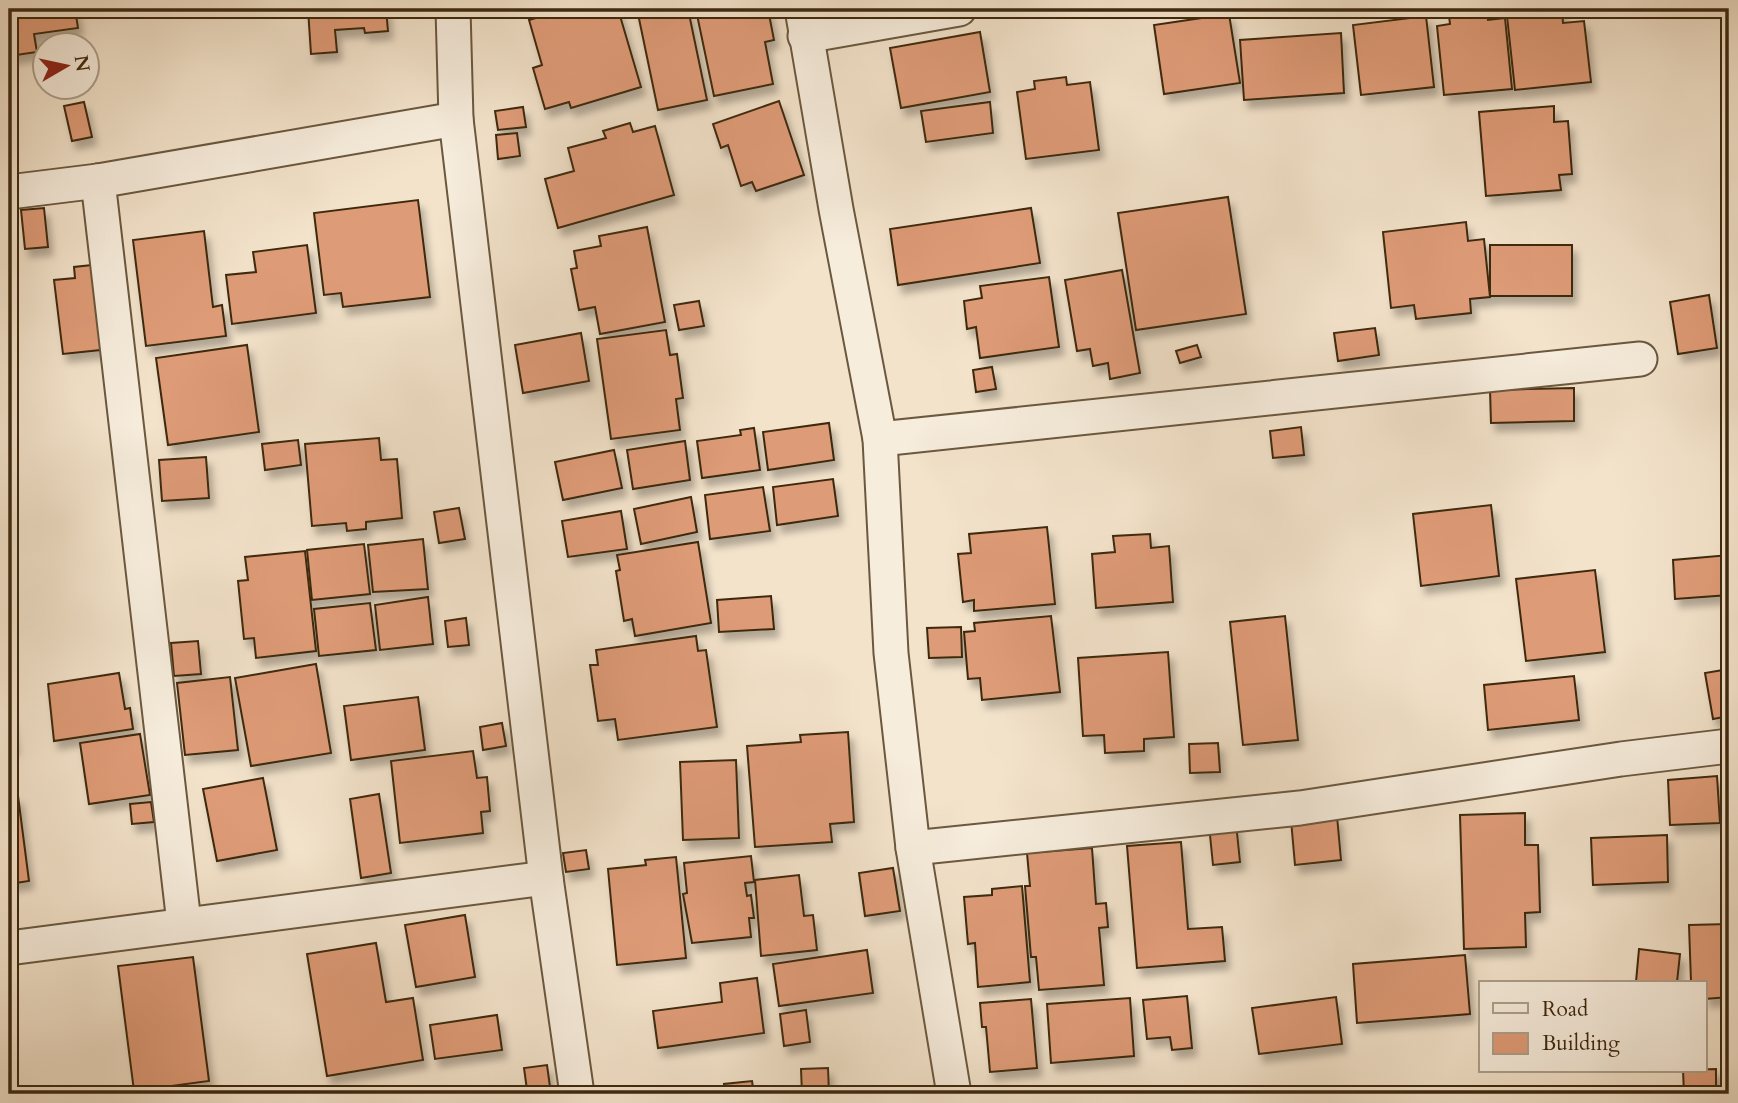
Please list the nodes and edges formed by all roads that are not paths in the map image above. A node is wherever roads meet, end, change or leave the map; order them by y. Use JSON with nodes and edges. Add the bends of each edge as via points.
{"nodes":[{"id":1,"x":453,"y":9,"type":"edge"},
{"id":2,"x":959,"y":9,"type":"edge"},
{"id":3,"x":803,"y":22,"type":"edge"},
{"id":4,"x":456,"y":119,"type":"junction"},
{"id":5,"x":98,"y":181,"type":"junction"},
{"id":6,"x":9,"y":192,"type":"edge"},
{"id":7,"x":1640,"y":359,"type":"dead end"},
{"id":8,"x":880,"y":439,"type":"junction"},
{"id":9,"x":1729,"y":746,"type":"edge"},
{"id":10,"x":913,"y":848,"type":"junction"},
{"id":11,"x":547,"y":878,"type":"junction"},
{"id":12,"x":184,"y":923,"type":"junction"},
{"id":13,"x":9,"y":948,"type":"edge"},
{"id":14,"x":577,"y":1094,"type":"edge"},
{"id":15,"x":954,"y":1094,"type":"edge"}],
"edges":[{"from":1,"to":4,"type":"street"},
{"from":2,"to":3,"type":"street"},
{"from":3,"to":8,"type":"street"},
{"from":4,"to":5,"type":"street"},
{"from":4,"to":11,"type":"street"},
{"from":5,"to":6,"type":"street"},
{"from":5,"to":12,"type":"street"},
{"from":7,"to":8,"type":"street"},
{"from":8,"to":10,"type":"street","via":[[891,653]]},
{"from":9,"to":10,"type":"street","via":[[1300,808]]},
{"from":10,"to":15,"type":"street"},
{"from":11,"to":12,"type":"street"},
{"from":11,"to":14,"type":"street"},
{"from":12,"to":13,"type":"street"}]}
